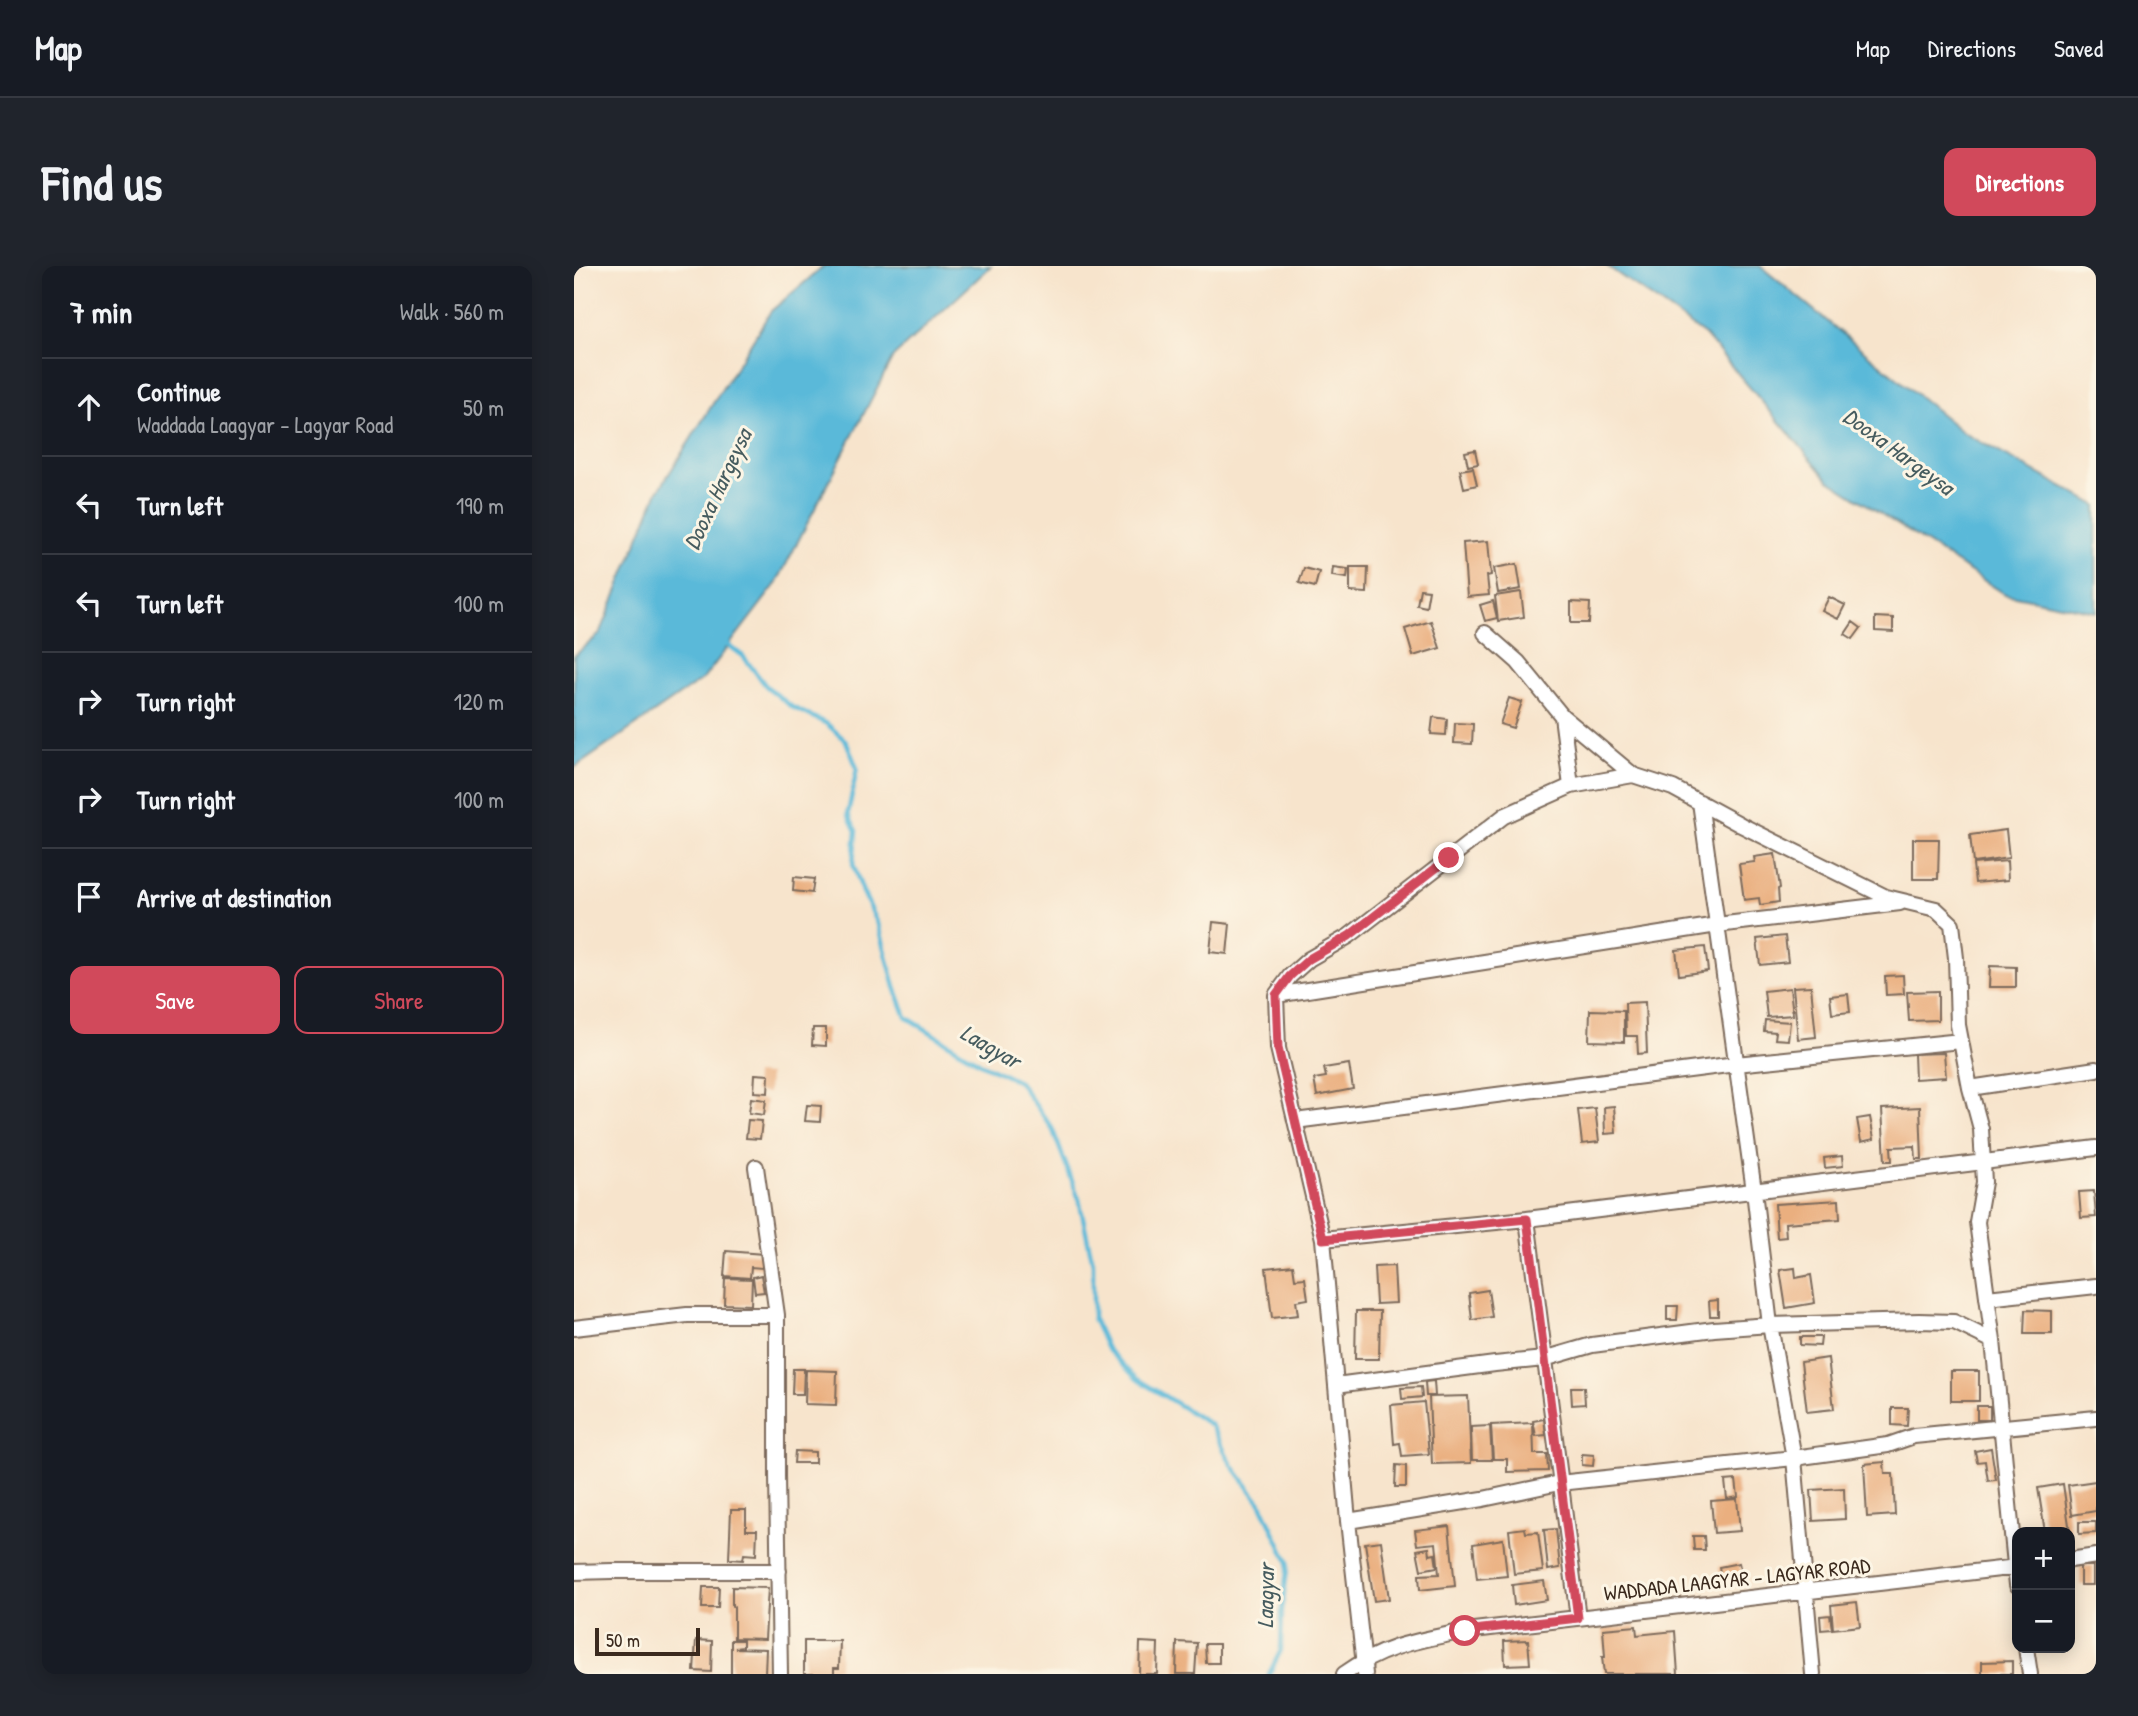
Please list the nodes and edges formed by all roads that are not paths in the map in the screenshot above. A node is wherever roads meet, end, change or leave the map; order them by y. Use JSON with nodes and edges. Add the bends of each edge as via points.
{"nodes":[{"id":1,"x":1485,"y":633,"type":"dead end"},
{"id":2,"x":1562,"y":716,"type":"junction"},
{"id":3,"x":1633,"y":775,"type":"junction"},
{"id":4,"x":1571,"y":786,"type":"junction"},
{"id":5,"x":1700,"y":802,"type":"junction"},
{"id":6,"x":1908,"y":902,"type":"junction"},
{"id":7,"x":1717,"y":925,"type":"junction"},
{"id":8,"x":1276,"y":995,"type":"junction"},
{"id":9,"x":1961,"y":1041,"type":"junction"},
{"id":10,"x":1736,"y":1064,"type":"junction"},
{"id":11,"x":2096,"y":1069,"type":"edge"},
{"id":12,"x":1970,"y":1088,"type":"junction"},
{"id":13,"x":1295,"y":1121,"type":"junction"},
{"id":14,"x":2096,"y":1148,"type":"edge"},
{"id":15,"x":1983,"y":1163,"type":"junction"},
{"id":16,"x":756,"y":1167,"type":"dead end"},
{"id":17,"x":1754,"y":1191,"type":"junction"},
{"id":18,"x":1527,"y":1219,"type":"junction"},
{"id":19,"x":1323,"y":1239,"type":"junction"},
{"id":20,"x":2096,"y":1286,"type":"edge"},
{"id":21,"x":1987,"y":1298,"type":"junction"},
{"id":22,"x":777,"y":1315,"type":"junction"},
{"id":23,"x":1770,"y":1325,"type":"junction"},
{"id":24,"x":574,"y":1328,"type":"edge"},
{"id":25,"x":1993,"y":1340,"type":"junction"},
{"id":26,"x":1544,"y":1359,"type":"junction"},
{"id":27,"x":1336,"y":1385,"type":"junction"},
{"id":28,"x":2096,"y":1418,"type":"edge"},
{"id":29,"x":2002,"y":1426,"type":"junction"},
{"id":30,"x":1794,"y":1458,"type":"junction"},
{"id":31,"x":1559,"y":1483,"type":"junction"},
{"id":32,"x":1348,"y":1521,"type":"junction"},
{"id":33,"x":2012,"y":1527,"type":"edge"},
{"id":34,"x":2096,"y":1556,"type":"edge"},
{"id":35,"x":2075,"y":1559,"type":"edge"},
{"id":36,"x":2012,"y":1567,"type":"edge"},
{"id":37,"x":779,"y":1571,"type":"junction"},
{"id":38,"x":574,"y":1573,"type":"edge"},
{"id":39,"x":1805,"y":1592,"type":"junction"},
{"id":40,"x":1578,"y":1618,"type":"junction"},
{"id":41,"x":2027,"y":1653,"type":"edge"},
{"id":42,"x":1364,"y":1667,"type":"edge"},
{"id":43,"x":780,"y":1674,"type":"edge"},
{"id":44,"x":1344,"y":1674,"type":"edge"},
{"id":45,"x":1813,"y":1674,"type":"edge"},
{"id":46,"x":2029,"y":1674,"type":"edge"}],
"edges":[{"from":1,"to":2,"type":"street","via":[[1518,662]]},
{"from":2,"to":3,"type":"street"},
{"from":2,"to":4,"type":"street"},
{"from":3,"to":4,"type":"street"},
{"from":3,"to":5,"type":"street"},
{"from":4,"to":8,"type":"street","via":[[1504,816],[1349,936],[1309,959]]},
{"from":5,"to":6,"type":"street","via":[[1886,897]]},
{"from":5,"to":7,"type":"street"},
{"from":6,"to":7,"type":"street"},
{"from":6,"to":9,"type":"street","via":[[1936,909],[1952,924]]},
{"from":7,"to":8,"type":"street"},
{"from":7,"to":10,"type":"street"},
{"from":8,"to":13,"type":"street","via":[[1278,1048]]},
{"from":9,"to":10,"type":"street"},
{"from":9,"to":12,"type":"street"},
{"from":10,"to":13,"type":"street"},
{"from":10,"to":17,"type":"street"},
{"from":11,"to":12,"type":"street"},
{"from":12,"to":15,"type":"street","via":[[1981,1129]]},
{"from":13,"to":19,"type":"street"},
{"from":14,"to":15,"type":"street"},
{"from":15,"to":17,"type":"street"},
{"from":15,"to":21,"type":"street","via":[[1977,1222]]},
{"from":16,"to":22,"type":"street"},
{"from":17,"to":18,"type":"street"},
{"from":17,"to":23,"type":"street"},
{"from":18,"to":19,"type":"street"},
{"from":18,"to":26,"type":"street"},
{"from":19,"to":27,"type":"street"},
{"from":20,"to":21,"type":"street"},
{"from":21,"to":25,"type":"street"},
{"from":22,"to":24,"type":"street","via":[[687,1315]]},
{"from":22,"to":37,"type":"street"},
{"from":23,"to":25,"type":"street","via":[[1954,1322]]},
{"from":23,"to":26,"type":"street","via":[[1591,1345]]},
{"from":23,"to":30,"type":"street"},
{"from":25,"to":29,"type":"street"},
{"from":26,"to":27,"type":"street"},
{"from":26,"to":31,"type":"street"},
{"from":27,"to":32,"type":"street"},
{"from":28,"to":29,"type":"street"},
{"from":29,"to":30,"type":"street"},
{"from":29,"to":33,"type":"street"},
{"from":30,"to":31,"type":"street"},
{"from":30,"to":39,"type":"street"},
{"from":31,"to":32,"type":"street"},
{"from":31,"to":40,"type":"street"},
{"from":32,"to":42,"type":"street"},
{"from":34,"to":35,"type":"street"},
{"from":36,"to":39,"type":"street","name":"WADDADA LAAGYAR - LAGYAR ROAD"},
{"from":37,"to":38,"type":"street"},
{"from":37,"to":43,"type":"street"},
{"from":39,"to":40,"type":"street","name":"WADDADA LAAGYAR - LAGYAR ROAD"},
{"from":39,"to":45,"type":"street"},
{"from":40,"to":42,"type":"street","name":"WADDADA LAAGYAR - LAGYAR ROAD","via":[[1465,1631],[1397,1645]]},
{"from":41,"to":46,"type":"street"},
{"from":42,"to":44,"type":"street","name":"WADDADA LAAGYAR - LAGYAR ROAD"}]}
